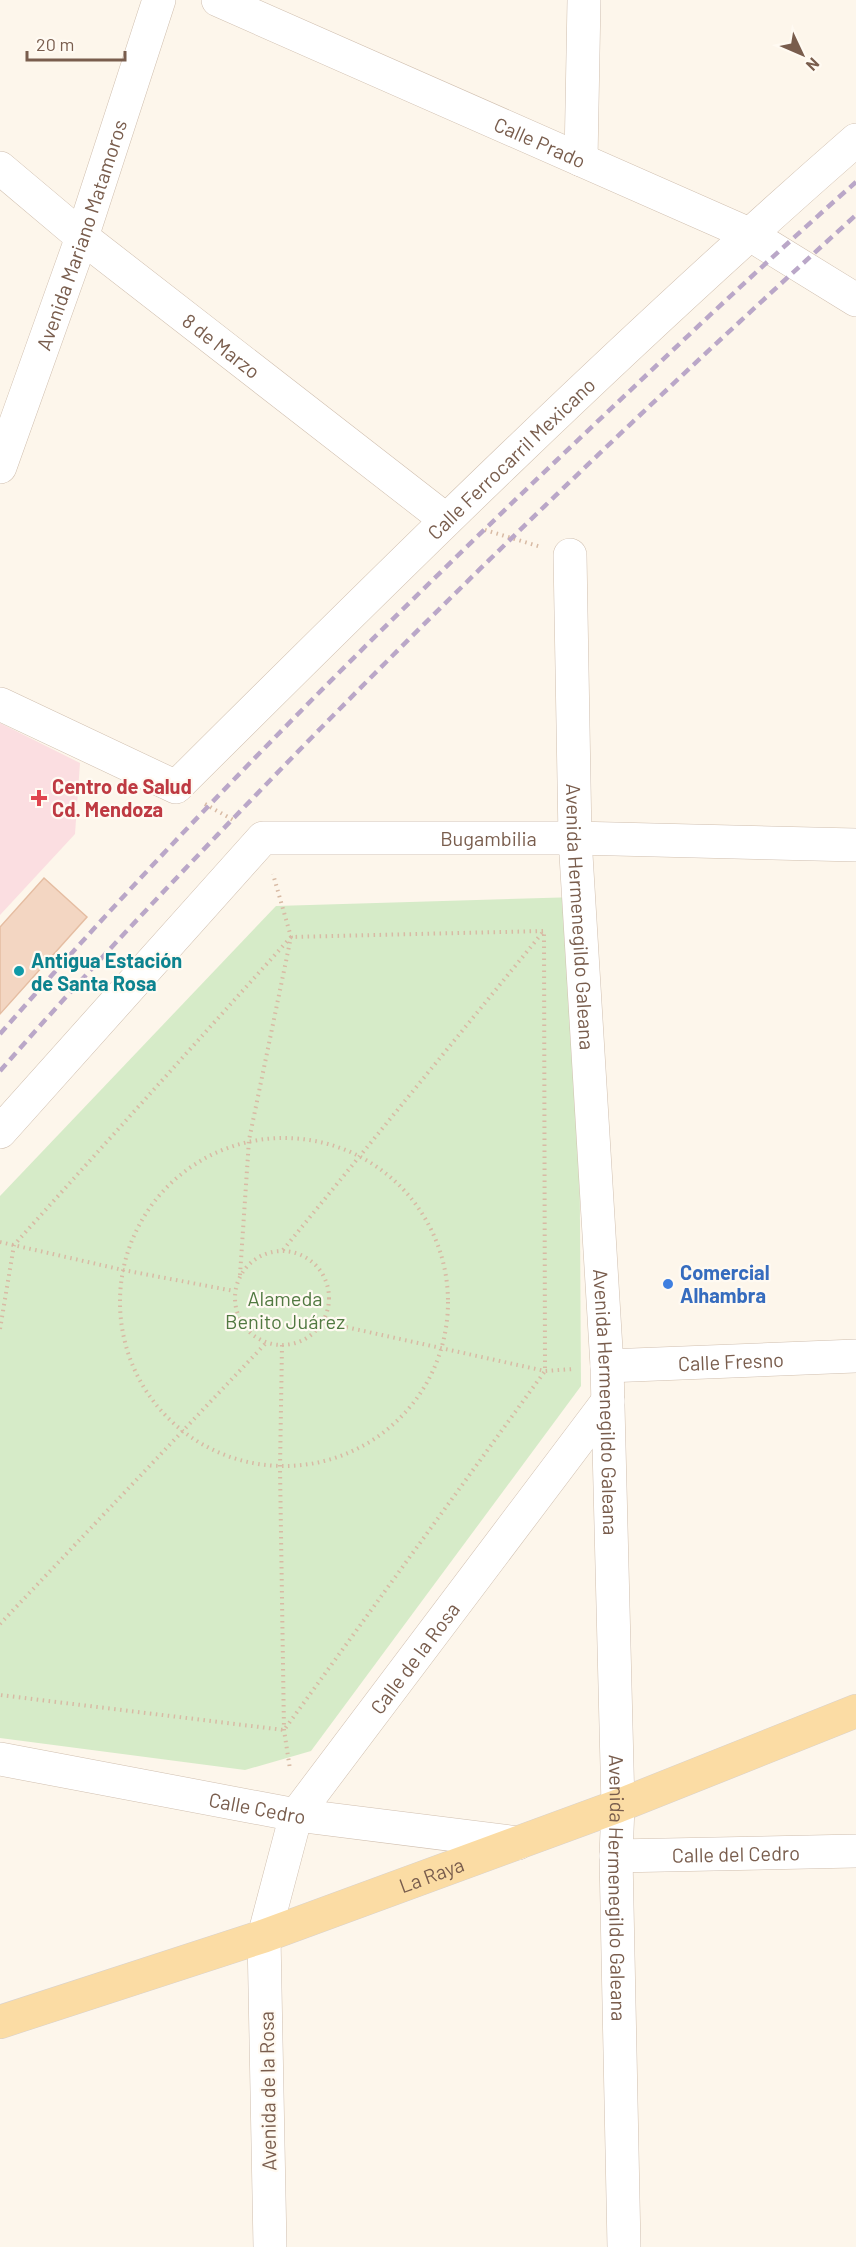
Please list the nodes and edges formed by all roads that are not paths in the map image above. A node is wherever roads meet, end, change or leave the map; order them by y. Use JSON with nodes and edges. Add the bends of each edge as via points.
{"nodes":[{"id":1,"x":159,"y":0,"type":"edge"},
{"id":2,"x":218,"y":0,"type":"edge"},
{"id":3,"x":584,"y":0,"type":"edge"},
{"id":4,"x":856,"y":140,"type":"edge"},
{"id":5,"x":581,"y":160,"type":"junction"},
{"id":6,"x":0,"y":168,"type":"edge"},
{"id":7,"x":749,"y":234,"type":"junction"},
{"id":8,"x":81,"y":237,"type":"junction"},
{"id":9,"x":856,"y":300,"type":"edge"},
{"id":10,"x":0,"y":467,"type":"edge"},
{"id":11,"x":445,"y":519,"type":"junction"},
{"id":12,"x":570,"y":555,"type":"road end"},
{"id":13,"x":0,"y":704,"type":"edge"},
{"id":14,"x":575,"y":838,"type":"junction"},
{"id":15,"x":856,"y":845,"type":"edge"},
{"id":16,"x":0,"y":1132,"type":"edge"},
{"id":17,"x":856,"y":1356,"type":"edge"},
{"id":18,"x":607,"y":1366,"type":"junction"},
{"id":19,"x":608,"y":1401,"type":"junction"},
{"id":20,"x":856,"y":1711,"type":"edge"},
{"id":21,"x":0,"y":1759,"type":"edge"},
{"id":22,"x":618,"y":1806,"type":"junction"},
{"id":23,"x":296,"y":1815,"type":"junction"},
{"id":24,"x":518,"y":1843,"type":"junction"},
{"id":25,"x":856,"y":1851,"type":"edge"},
{"id":26,"x":616,"y":1856,"type":"junction"},
{"id":27,"x":264,"y":1936,"type":"junction"},
{"id":28,"x":0,"y":2022,"type":"edge"},
{"id":29,"x":270,"y":2247,"type":"edge"},
{"id":30,"x":624,"y":2247,"type":"edge"}],
"edges":[{"from":1,"to":8,"type":"street","name":"Avenida Mariano Matamoros"},
{"from":2,"to":5,"type":"street","name":"Calle Prado"},
{"from":3,"to":5,"type":"street"},
{"from":4,"to":7,"type":"street","name":"Calle Ferrocarril Mexicano"},
{"from":5,"to":7,"type":"street","name":"Calle Prado"},
{"from":6,"to":8,"type":"street","name":"8 de Marzo"},
{"from":7,"to":9,"type":"street","name":"Calle Prado"},
{"from":7,"to":11,"type":"street","name":"Calle Ferrocarril Mexicano"},
{"from":8,"to":10,"type":"street","name":"Avenida Mariano Matamoros"},
{"from":8,"to":11,"type":"street","name":"8 de Marzo"},
{"from":11,"to":13,"type":"street","name":"Calle Ferrocarril Mexicano","via":[[176,787]]},
{"from":12,"to":14,"type":"street","name":"Avenida Hermenegildo Galeana"},
{"from":14,"to":15,"type":"street","name":"Bugambilia"},
{"from":14,"to":16,"type":"street","name":"Bugambilia","via":[[263,838]]},
{"from":14,"to":18,"type":"street","name":"Avenida Hermenegildo Galeana"},
{"from":17,"to":18,"type":"street","name":"Calle Fresno"},
{"from":18,"to":19,"type":"street","name":"Avenida Hermenegildo Galeana"},
{"from":19,"to":22,"type":"street","name":"Avenida Hermenegildo Galeana"},
{"from":19,"to":23,"type":"street","name":"Calle de la Rosa"},
{"from":20,"to":22,"type":"main road","name":"La Raya"},
{"from":21,"to":23,"type":"street","name":"Calle Cedro"},
{"from":22,"to":24,"type":"main road","name":"La Raya"},
{"from":22,"to":26,"type":"street","name":"Avenida Hermenegildo Galeana"},
{"from":23,"to":24,"type":"street","name":"Calle Cedro"},
{"from":23,"to":27,"type":"street","name":"Calle de la Rosa"},
{"from":24,"to":27,"type":"main road","name":"La Raya"},
{"from":25,"to":26,"type":"street","name":"Calle del Cedro"},
{"from":26,"to":30,"type":"street","name":"Avenida Hermenegildo Galeana"},
{"from":27,"to":28,"type":"main road","name":"La Raya"},
{"from":27,"to":29,"type":"street","name":"Avenida de la Rosa"}]}
